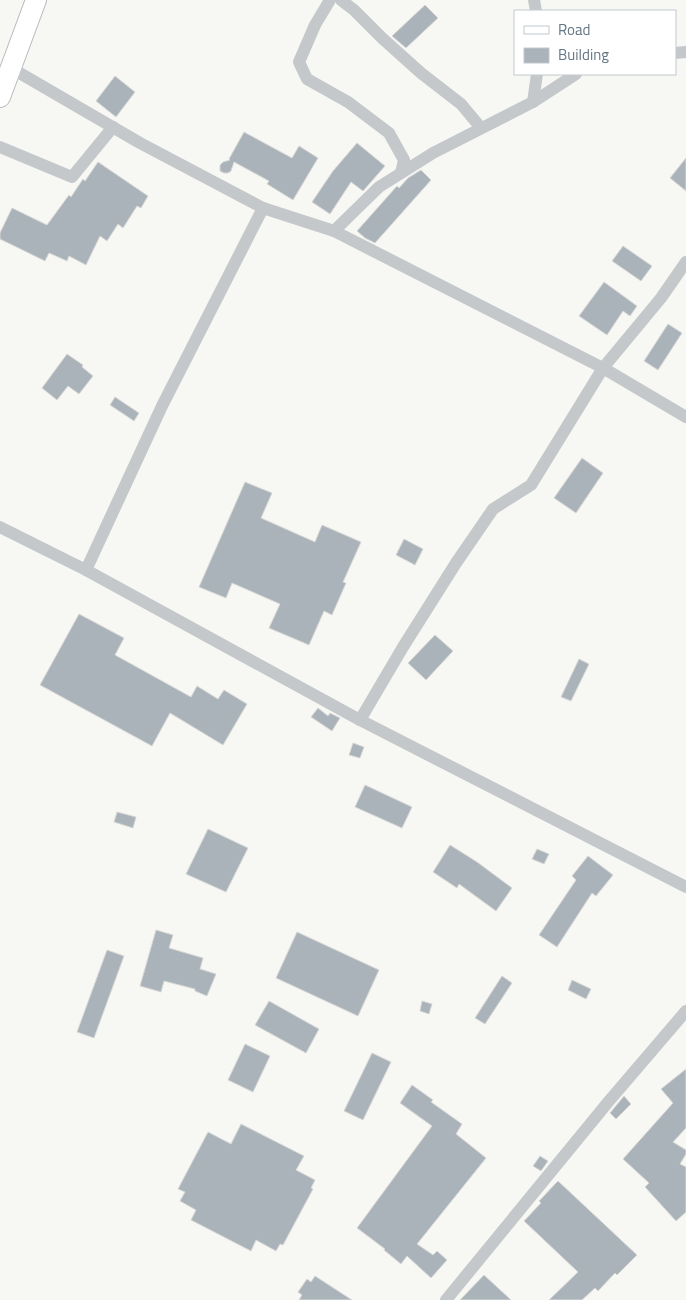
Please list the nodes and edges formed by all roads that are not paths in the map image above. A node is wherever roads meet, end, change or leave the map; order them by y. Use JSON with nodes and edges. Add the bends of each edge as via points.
{"nodes":[{"id":1,"x":36,"y":0,"type":"edge"},
{"id":2,"x":330,"y":0,"type":"edge"},
{"id":3,"x":341,"y":0,"type":"edge"},
{"id":4,"x":11,"y":68,"type":"junction"},
{"id":5,"x":536,"y":75,"type":"edge"},
{"id":6,"x":574,"y":75,"type":"edge"},
{"id":7,"x":0,"y":98,"type":"edge"},
{"id":8,"x":533,"y":102,"type":"junction"},
{"id":9,"x":113,"y":128,"type":"junction"},
{"id":10,"x":482,"y":128,"type":"junction"},
{"id":11,"x":0,"y":148,"type":"edge"},
{"id":12,"x":401,"y":173,"type":"junction"},
{"id":13,"x":263,"y":208,"type":"junction"},
{"id":14,"x":334,"y":231,"type":"junction"},
{"id":15,"x":686,"y":262,"type":"edge"},
{"id":16,"x":603,"y":368,"type":"junction"},
{"id":17,"x":686,"y":417,"type":"edge"},
{"id":18,"x":0,"y":527,"type":"edge"},
{"id":19,"x":86,"y":570,"type":"junction"},
{"id":20,"x":360,"y":720,"type":"junction"},
{"id":21,"x":686,"y":887,"type":"edge"},
{"id":22,"x":686,"y":1011,"type":"edge"},
{"id":23,"x":446,"y":1300,"type":"edge"}],
"edges":[{"from":1,"to":4,"type":"main road"},
{"from":2,"to":12,"type":"street","via":[[299,62],[307,79],[348,102],[389,133],[404,160]]},
{"from":3,"to":10,"type":"street","via":[[460,104]]},
{"from":4,"to":7,"type":"main road"},
{"from":4,"to":9,"type":"street"},
{"from":5,"to":8,"type":"street"},
{"from":6,"to":8,"type":"street"},
{"from":8,"to":10,"type":"street"},
{"from":9,"to":11,"type":"street","via":[[72,177]]},
{"from":9,"to":13,"type":"street"},
{"from":10,"to":12,"type":"street"},
{"from":12,"to":14,"type":"street","via":[[379,187]]},
{"from":13,"to":14,"type":"street"},
{"from":13,"to":19,"type":"street","via":[[162,406]]},
{"from":14,"to":16,"type":"street"},
{"from":15,"to":16,"type":"street","via":[[661,298]]},
{"from":16,"to":17,"type":"street"},
{"from":16,"to":20,"type":"street","via":[[531,485],[493,509],[403,647]]},
{"from":18,"to":19,"type":"street"},
{"from":19,"to":20,"type":"street"},
{"from":20,"to":21,"type":"street"},
{"from":22,"to":23,"type":"street"}]}
